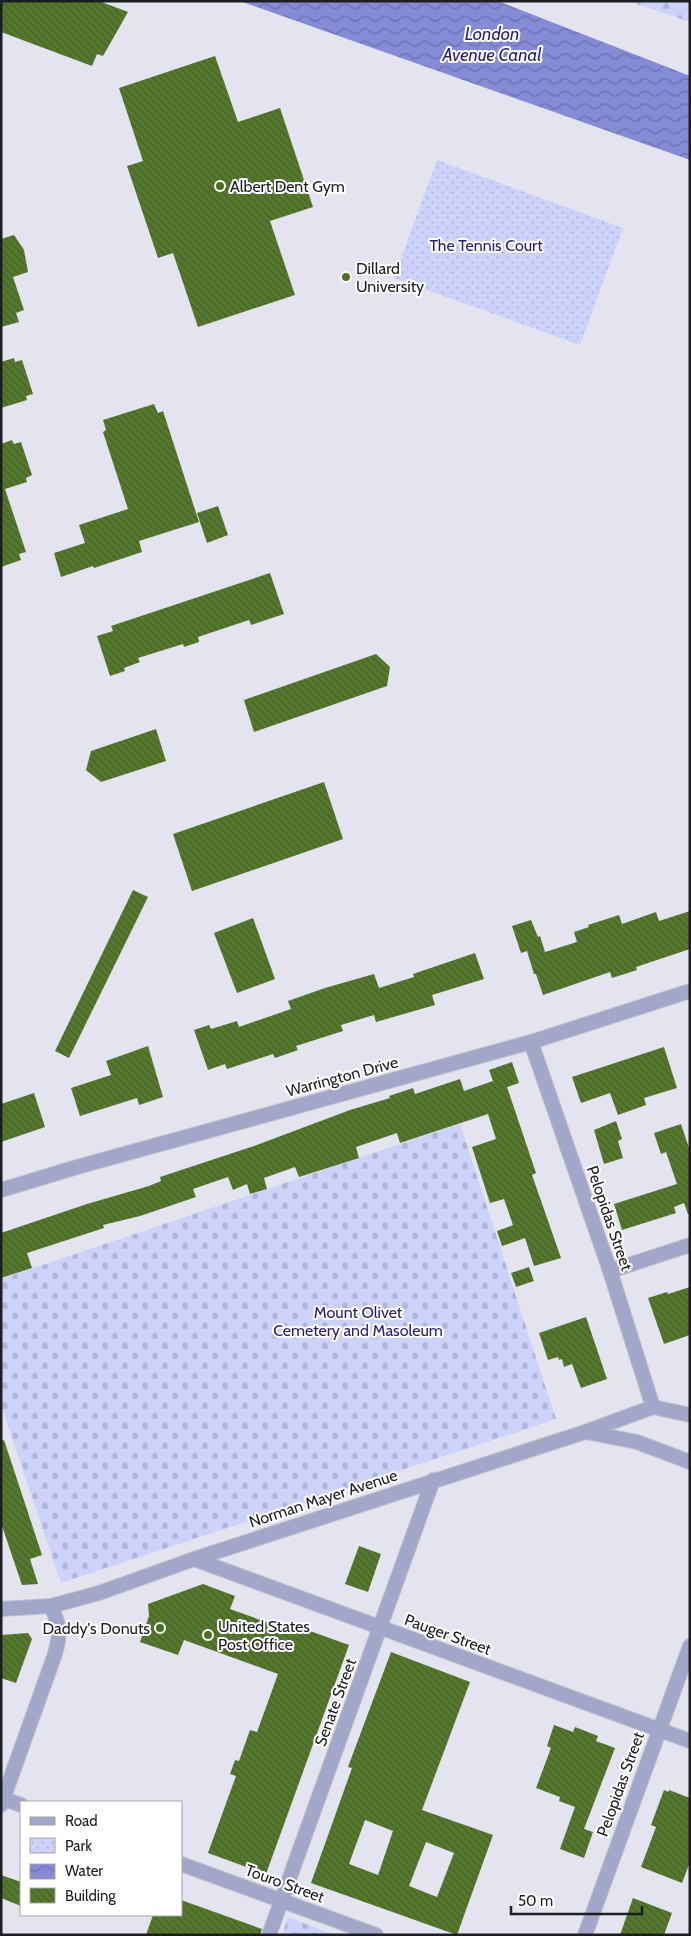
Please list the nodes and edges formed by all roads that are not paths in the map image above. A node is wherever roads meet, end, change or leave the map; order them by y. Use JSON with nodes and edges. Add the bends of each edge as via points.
{"nodes":[{"id":1,"x":690,"y":991,"type":"edge"},
{"id":2,"x":531,"y":1042,"type":"junction"},
{"id":3,"x":1,"y":1190,"type":"edge"},
{"id":4,"x":690,"y":1245,"type":"edge"},
{"id":5,"x":610,"y":1271,"type":"junction"},
{"id":6,"x":653,"y":1408,"type":"junction"},
{"id":7,"x":690,"y":1415,"type":"edge"},
{"id":8,"x":585,"y":1432,"type":"junction"},
{"id":9,"x":690,"y":1462,"type":"edge"},
{"id":10,"x":433,"y":1480,"type":"junction"},
{"id":11,"x":194,"y":1559,"type":"junction"},
{"id":12,"x":51,"y":1606,"type":"junction"},
{"id":13,"x":1,"y":1609,"type":"edge"},
{"id":14,"x":380,"y":1628,"type":"junction"},
{"id":15,"x":690,"y":1646,"type":"edge"},
{"id":16,"x":658,"y":1730,"type":"junction"},
{"id":17,"x":690,"y":1742,"type":"edge"},
{"id":18,"x":2,"y":1801,"type":"edge"},
{"id":19,"x":20,"y":1806,"type":"edge"},
{"id":20,"x":182,"y":1864,"type":"edge"},
{"id":21,"x":281,"y":1901,"type":"junction"},
{"id":22,"x":269,"y":1935,"type":"edge"},
{"id":23,"x":376,"y":1935,"type":"edge"},
{"id":24,"x":585,"y":1935,"type":"edge"}],
"edges":[{"from":1,"to":2,"type":"street","name":"Warrington Drive"},
{"from":2,"to":3,"type":"street","name":"Warrington Drive"},
{"from":2,"to":5,"type":"street","name":"Pelopidas Street"},
{"from":4,"to":5,"type":"street"},
{"from":5,"to":6,"type":"street","name":"Pelopidas Street"},
{"from":6,"to":7,"type":"street"},
{"from":6,"to":8,"type":"street","name":"Norman Mayer Avenue"},
{"from":8,"to":9,"type":"street","via":[[637,1442]]},
{"from":8,"to":10,"type":"street","name":"Norman Mayer Avenue"},
{"from":10,"to":11,"type":"street","name":"Norman Mayer Avenue"},
{"from":10,"to":14,"type":"street","name":"Senate Street"},
{"from":11,"to":12,"type":"street","name":"Norman Mayer Avenue"},
{"from":11,"to":14,"type":"street","name":"Pauger Street"},
{"from":12,"to":13,"type":"street","name":"Norman Mayer Avenue"},
{"from":12,"to":18,"type":"street","via":[[59,1624],[60,1637]]},
{"from":14,"to":16,"type":"street","name":"Pauger Street"},
{"from":14,"to":21,"type":"street","name":"Senate Street"},
{"from":15,"to":16,"type":"street","name":"Pelopidas Street"},
{"from":16,"to":17,"type":"street","name":"Pauger Street"},
{"from":16,"to":24,"type":"street","name":"Pelopidas Street"},
{"from":18,"to":19,"type":"street"},
{"from":20,"to":21,"type":"street","name":"Touro Street"},
{"from":21,"to":22,"type":"street","name":"Senate Street"},
{"from":21,"to":23,"type":"street","name":"Touro Street"}]}
